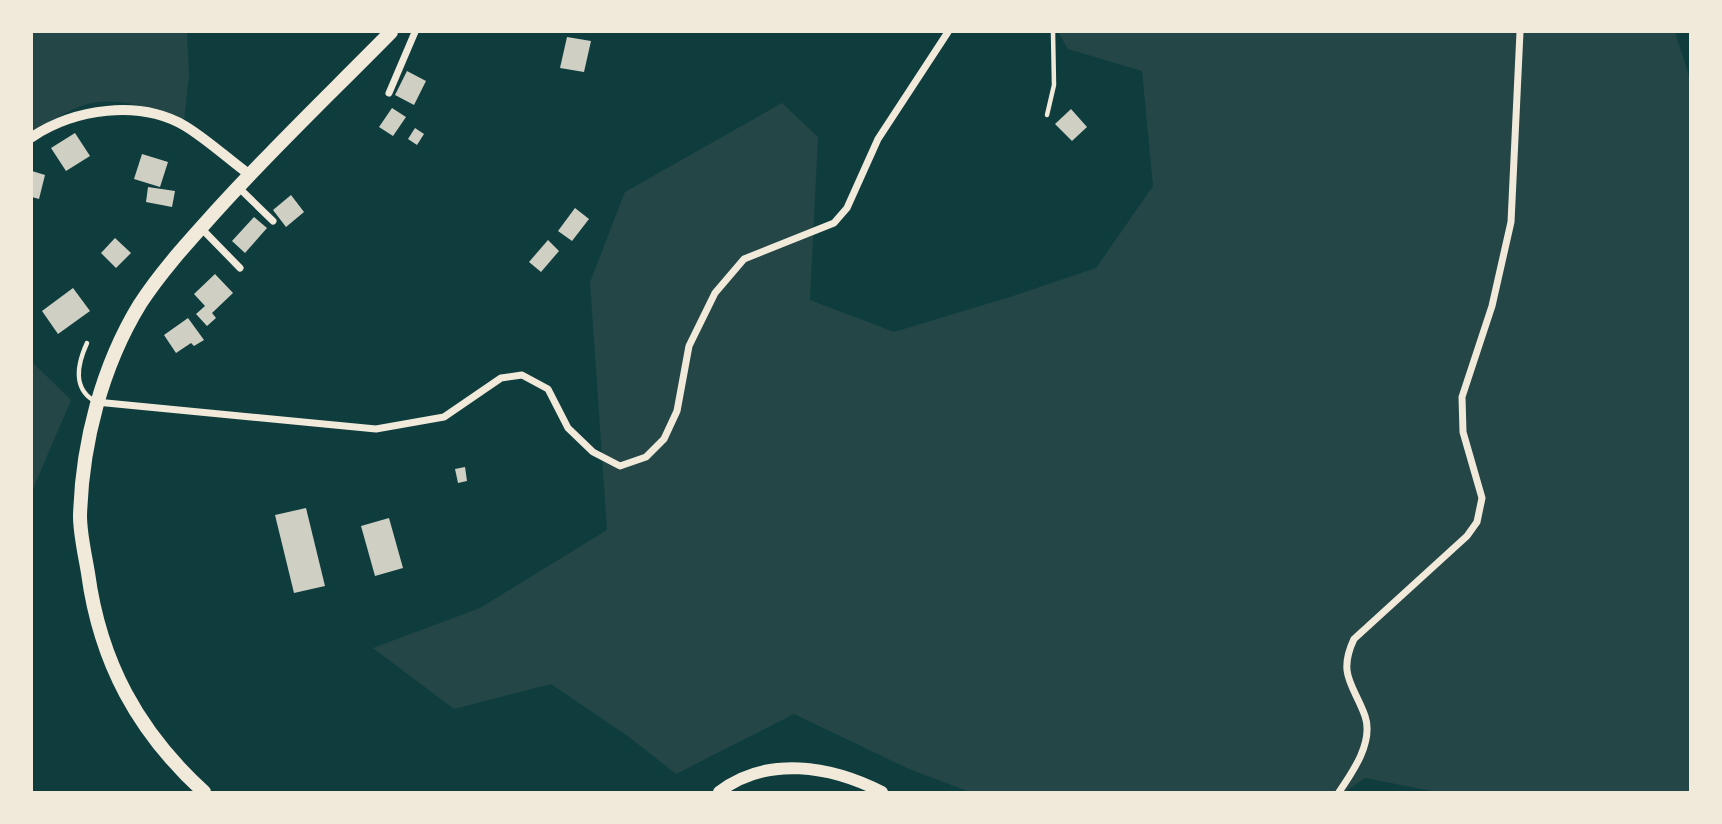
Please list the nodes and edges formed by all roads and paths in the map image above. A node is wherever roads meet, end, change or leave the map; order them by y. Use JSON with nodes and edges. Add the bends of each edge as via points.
{"nodes":[{"id":1,"x":391,"y":32,"type":"edge"},
{"id":2,"x":415,"y":32,"type":"edge"},
{"id":3,"x":948,"y":32,"type":"edge"},
{"id":4,"x":1053,"y":32,"type":"edge"},
{"id":5,"x":1520,"y":32,"type":"edge"},
{"id":6,"x":389,"y":93,"type":"dead end"},
{"id":7,"x":1046,"y":115,"type":"dead end"},
{"id":8,"x":32,"y":137,"type":"edge"},
{"id":9,"x":250,"y":175,"type":"junction"},
{"id":10,"x":238,"y":187,"type":"junction"},
{"id":11,"x":273,"y":221,"type":"dead end"},
{"id":12,"x":201,"y":228,"type":"junction"},
{"id":13,"x":240,"y":268,"type":"dead end"},
{"id":14,"x":88,"y":344,"type":"dead end"},
{"id":15,"x":96,"y":402,"type":"junction"},
{"id":16,"x":204,"y":793,"type":"edge"},
{"id":17,"x":719,"y":793,"type":"edge"},
{"id":18,"x":882,"y":793,"type":"edge"},
{"id":19,"x":1339,"y":793,"type":"edge"}],
"edges":[{"from":1,"to":9,"type":"main road"},
{"from":2,"to":6,"type":"street"},
{"from":3,"to":15,"type":"street","via":[[878,139],[847,208],[835,223],[744,259],[715,293],[689,346],[677,411],[664,439],[646,457],[620,466],[593,452],[568,428],[548,388],[522,375],[501,379],[444,417],[376,429]]},
{"from":4,"to":7,"type":"lane","via":[[1054,85]]},
{"from":5,"to":19,"type":"street","via":[[1511,222],[1492,306],[1462,397],[1463,432],[1481,490],[1480,514],[1467,536],[1354,639],[1347,659],[1348,679],[1366,718],[1366,729],[1357,764]]},
{"from":8,"to":9,"type":"street","via":[[68,118],[133,111],[184,126]]},
{"from":9,"to":10,"type":"main road"},
{"from":10,"to":11,"type":"street"},
{"from":10,"to":12,"type":"main road"},
{"from":12,"to":13,"type":"street"},
{"from":12,"to":15,"type":"main road","via":[[141,304]]},
{"from":14,"to":15,"type":"lane","via":[[80,358],[79,384],[84,396]]},
{"from":15,"to":16,"type":"main road","via":[[80,517],[102,639],[125,699],[158,744]]},
{"from":17,"to":18,"type":"main road","via":[[747,776],[794,767],[850,779]]}]}
